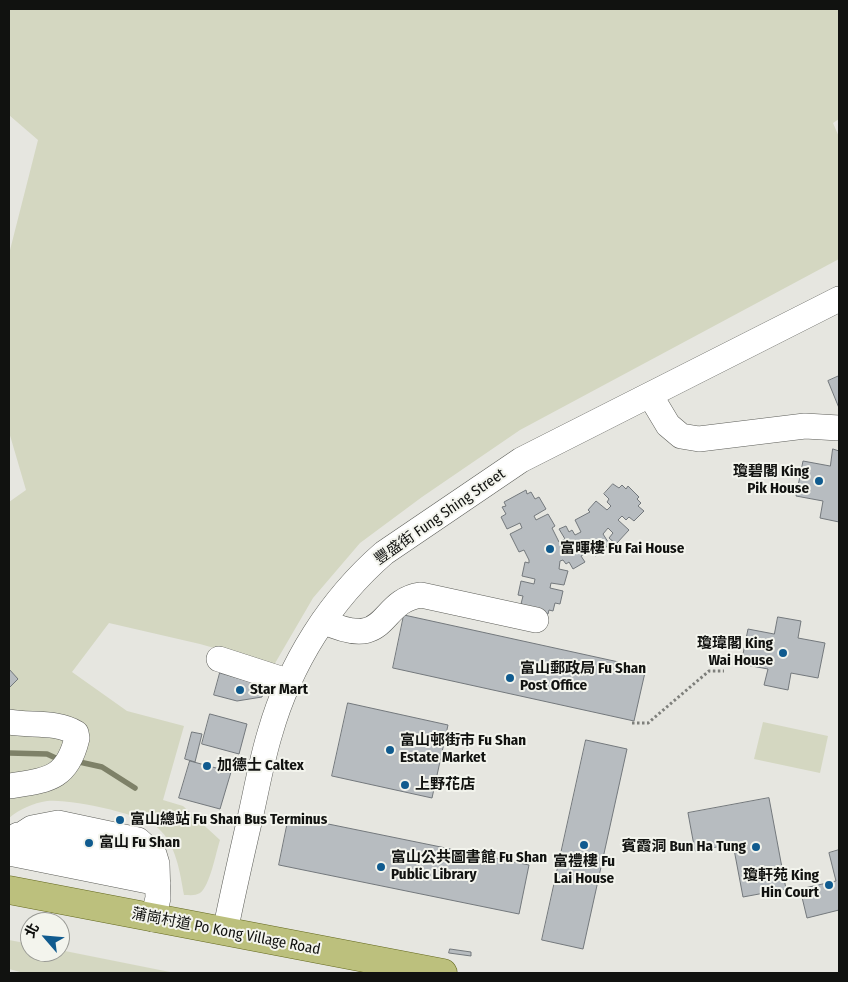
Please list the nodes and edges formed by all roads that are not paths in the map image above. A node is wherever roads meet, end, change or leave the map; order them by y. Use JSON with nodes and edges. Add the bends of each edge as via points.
{"nodes":[{"id":1,"x":839,"y":299,"type":"edge"},
{"id":2,"x":650,"y":395,"type":"junction"},
{"id":3,"x":839,"y":428,"type":"edge"},
{"id":4,"x":536,"y":620,"type":"dead end"},
{"id":5,"x":323,"y":621,"type":"junction"},
{"id":6,"x":219,"y":659,"type":"dead end"},
{"id":7,"x":290,"y":682,"type":"junction"},
{"id":8,"x":9,"y":722,"type":"edge"},
{"id":9,"x":9,"y":786,"type":"edge"},
{"id":10,"x":12,"y":844,"type":"edge"},
{"id":11,"x":158,"y":874,"type":"junction"},
{"id":12,"x":9,"y":890,"type":"edge"},
{"id":13,"x":153,"y":919,"type":"junction"},
{"id":14,"x":225,"y":932,"type":"junction"},
{"id":15,"x":443,"y":973,"type":"edge"}],
"edges":[{"from":1,"to":2,"type":"street","name":"豐盛街 Fung Shing Street"},
{"from":2,"to":3,"type":"street","via":[[668,425],[681,436],[699,439],[805,426]]},
{"from":2,"to":5,"type":"street","name":"豐盛街 Fung Shing Street","via":[[521,460],[384,553],[344,593]]},
{"from":4,"to":5,"type":"street","via":[[421,594],[408,596],[370,631],[356,632]]},
{"from":5,"to":7,"type":"street","name":"豐盛街 Fung Shing Street"},
{"from":6,"to":7,"type":"street"},
{"from":7,"to":14,"type":"street","name":"豐盛街 Fung Shing Street","via":[[270,732]]},
{"from":8,"to":9,"type":"street","via":[[63,726],[83,736],[65,769],[48,778]]},
{"from":10,"to":11,"type":"street"},
{"from":10,"to":11,"type":"street","via":[[32,828],[58,823],[104,832],[138,840],[154,854]]},
{"from":11,"to":13,"type":"street"},
{"from":12,"to":13,"type":"main road","name":"蒲崗村道 Po Kong Village Road"},
{"from":13,"to":14,"type":"main road","name":"蒲崗村道 Po Kong Village Road"},
{"from":14,"to":15,"type":"main road","name":"蒲崗村道 Po Kong Village Road"}]}
